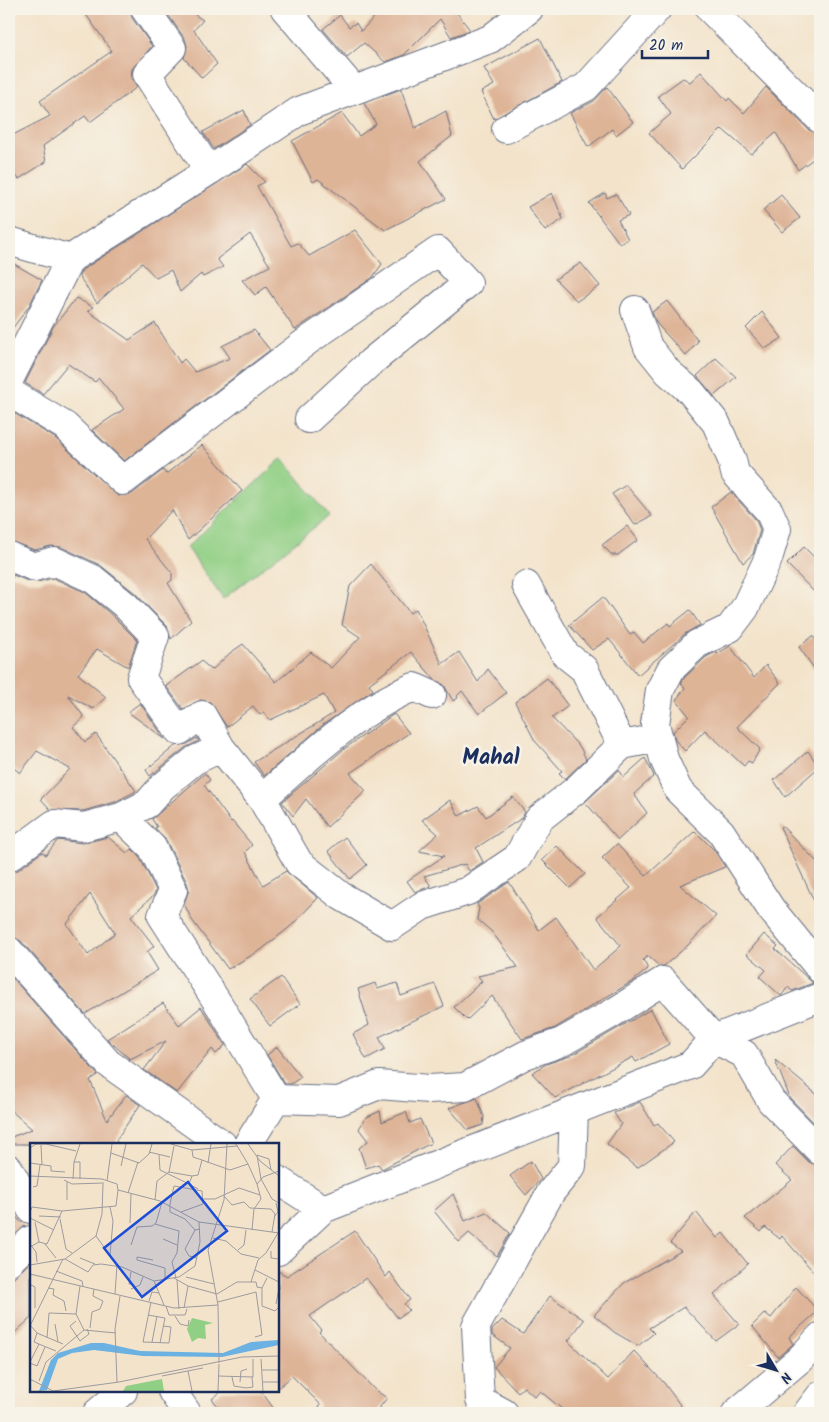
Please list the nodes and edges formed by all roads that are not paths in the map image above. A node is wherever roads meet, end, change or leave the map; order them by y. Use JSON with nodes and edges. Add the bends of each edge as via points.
{"nodes":[{"id":1,"x":145,"y":9,"type":"edge"},
{"id":2,"x":285,"y":9,"type":"edge"},
{"id":3,"x":529,"y":9,"type":"edge"},
{"id":4,"x":657,"y":9,"type":"edge"},
{"id":5,"x":710,"y":9,"type":"edge"},
{"id":6,"x":354,"y":90,"type":"junction"},
{"id":7,"x":820,"y":119,"type":"edge"},
{"id":8,"x":506,"y":129,"type":"dead end"},
{"id":9,"x":209,"y":171,"type":"junction"},
{"id":10,"x":9,"y":240,"type":"edge"},
{"id":11,"x":70,"y":260,"type":"junction"},
{"id":12,"x":635,"y":310,"type":"dead end"},
{"id":13,"x":9,"y":380,"type":"edge"},
{"id":14,"x":9,"y":392,"type":"edge"},
{"id":15,"x":309,"y":419,"type":"dead end"},
{"id":16,"x":9,"y":556,"type":"edge"},
{"id":17,"x":526,"y":584,"type":"dead end"},
{"id":18,"x":432,"y":695,"type":"dead end"},
{"id":19,"x":658,"y":738,"type":"junction"},
{"id":20,"x":622,"y":745,"type":"junction"},
{"id":21,"x":221,"y":748,"type":"junction"},
{"id":22,"x":262,"y":798,"type":"junction"},
{"id":23,"x":121,"y":817,"type":"junction"},
{"id":24,"x":9,"y":857,"type":"edge"},
{"id":25,"x":9,"y":951,"type":"edge"},
{"id":26,"x":820,"y":969,"type":"edge"},
{"id":27,"x":820,"y":997,"type":"edge"},
{"id":28,"x":714,"y":1039,"type":"junction"},
{"id":29,"x":276,"y":1099,"type":"junction"},
{"id":30,"x":574,"y":1111,"type":"junction"},
{"id":31,"x":221,"y":1143,"type":"edge"},
{"id":32,"x":249,"y":1143,"type":"edge"},
{"id":33,"x":820,"y":1151,"type":"edge"},
{"id":34,"x":9,"y":1170,"type":"edge"},
{"id":35,"x":279,"y":1181,"type":"edge"},
{"id":36,"x":30,"y":1207,"type":"edge"},
{"id":37,"x":323,"y":1209,"type":"junction"},
{"id":38,"x":30,"y":1241,"type":"edge"},
{"id":39,"x":279,"y":1250,"type":"edge"},
{"id":40,"x":9,"y":1261,"type":"edge"},
{"id":41,"x":820,"y":1337,"type":"edge"},
{"id":42,"x":122,"y":1392,"type":"edge"},
{"id":43,"x":173,"y":1392,"type":"edge"},
{"id":44,"x":820,"y":1396,"type":"edge"},
{"id":45,"x":97,"y":1413,"type":"edge"},
{"id":46,"x":187,"y":1413,"type":"edge"},
{"id":47,"x":504,"y":1413,"type":"edge"},
{"id":48,"x":736,"y":1413,"type":"edge"},
{"id":49,"x":807,"y":1413,"type":"edge"}],
"edges":[{"from":1,"to":9,"type":"street","via":[[172,48],[147,74]]},
{"from":2,"to":6,"type":"street"},
{"from":3,"to":6,"type":"street","via":[[490,39]]},
{"from":4,"to":8,"type":"street","via":[[586,87]]},
{"from":5,"to":7,"type":"street"},
{"from":6,"to":9,"type":"street","via":[[299,111]]},
{"from":9,"to":11,"type":"street"},
{"from":10,"to":11,"type":"street"},
{"from":11,"to":13,"type":"street"},
{"from":12,"to":19,"type":"street","via":[[648,347],[716,423],[735,473],[769,511],[777,529],[768,559],[745,608],[730,628],[697,644],[671,669],[660,690],[655,724]]},
{"from":14,"to":15,"type":"street","via":[[65,426],[123,481],[306,342],[438,252],[468,283],[371,362]]},
{"from":16,"to":21,"type":"street","via":[[34,567],[54,561],[93,579],[125,605],[155,636],[141,678],[179,731],[202,715]]},
{"from":17,"to":20,"type":"street","via":[[565,654],[584,669]]},
{"from":18,"to":22,"type":"street","via":[[414,687],[394,695],[322,745]]},
{"from":19,"to":20,"type":"street"},
{"from":19,"to":26,"type":"street","via":[[678,790],[720,832],[771,909]]},
{"from":20,"to":22,"type":"street","via":[[577,789],[539,819],[517,858],[468,891],[422,906],[392,926],[341,896],[299,863]]},
{"from":21,"to":22,"type":"street"},
{"from":21,"to":23,"type":"street","via":[[195,760],[147,804]]},
{"from":23,"to":24,"type":"street","via":[[84,827],[54,824]]},
{"from":23,"to":29,"type":"street","via":[[152,846],[173,890],[162,916]]},
{"from":25,"to":31,"type":"street","via":[[108,1063]]},
{"from":27,"to":28,"type":"street"},
{"from":28,"to":29,"type":"street","via":[[662,981],[562,1042],[525,1055],[465,1087],[429,1089],[380,1085],[339,1101]]},
{"from":28,"to":30,"type":"street","via":[[691,1065]]},
{"from":28,"to":33,"type":"street","via":[[744,1054],[771,1101]]},
{"from":29,"to":32,"type":"street"},
{"from":30,"to":37,"type":"street"},
{"from":30,"to":47,"type":"street","via":[[572,1166],[551,1192],[476,1326],[480,1400]]},
{"from":34,"to":36,"type":"street"},
{"from":35,"to":37,"type":"street"},
{"from":37,"to":39,"type":"street"},
{"from":38,"to":40,"type":"street"},
{"from":41,"to":48,"type":"street","via":[[800,1359]]},
{"from":42,"to":45,"type":"street"},
{"from":43,"to":46,"type":"street"},
{"from":44,"to":49,"type":"street"}]}
